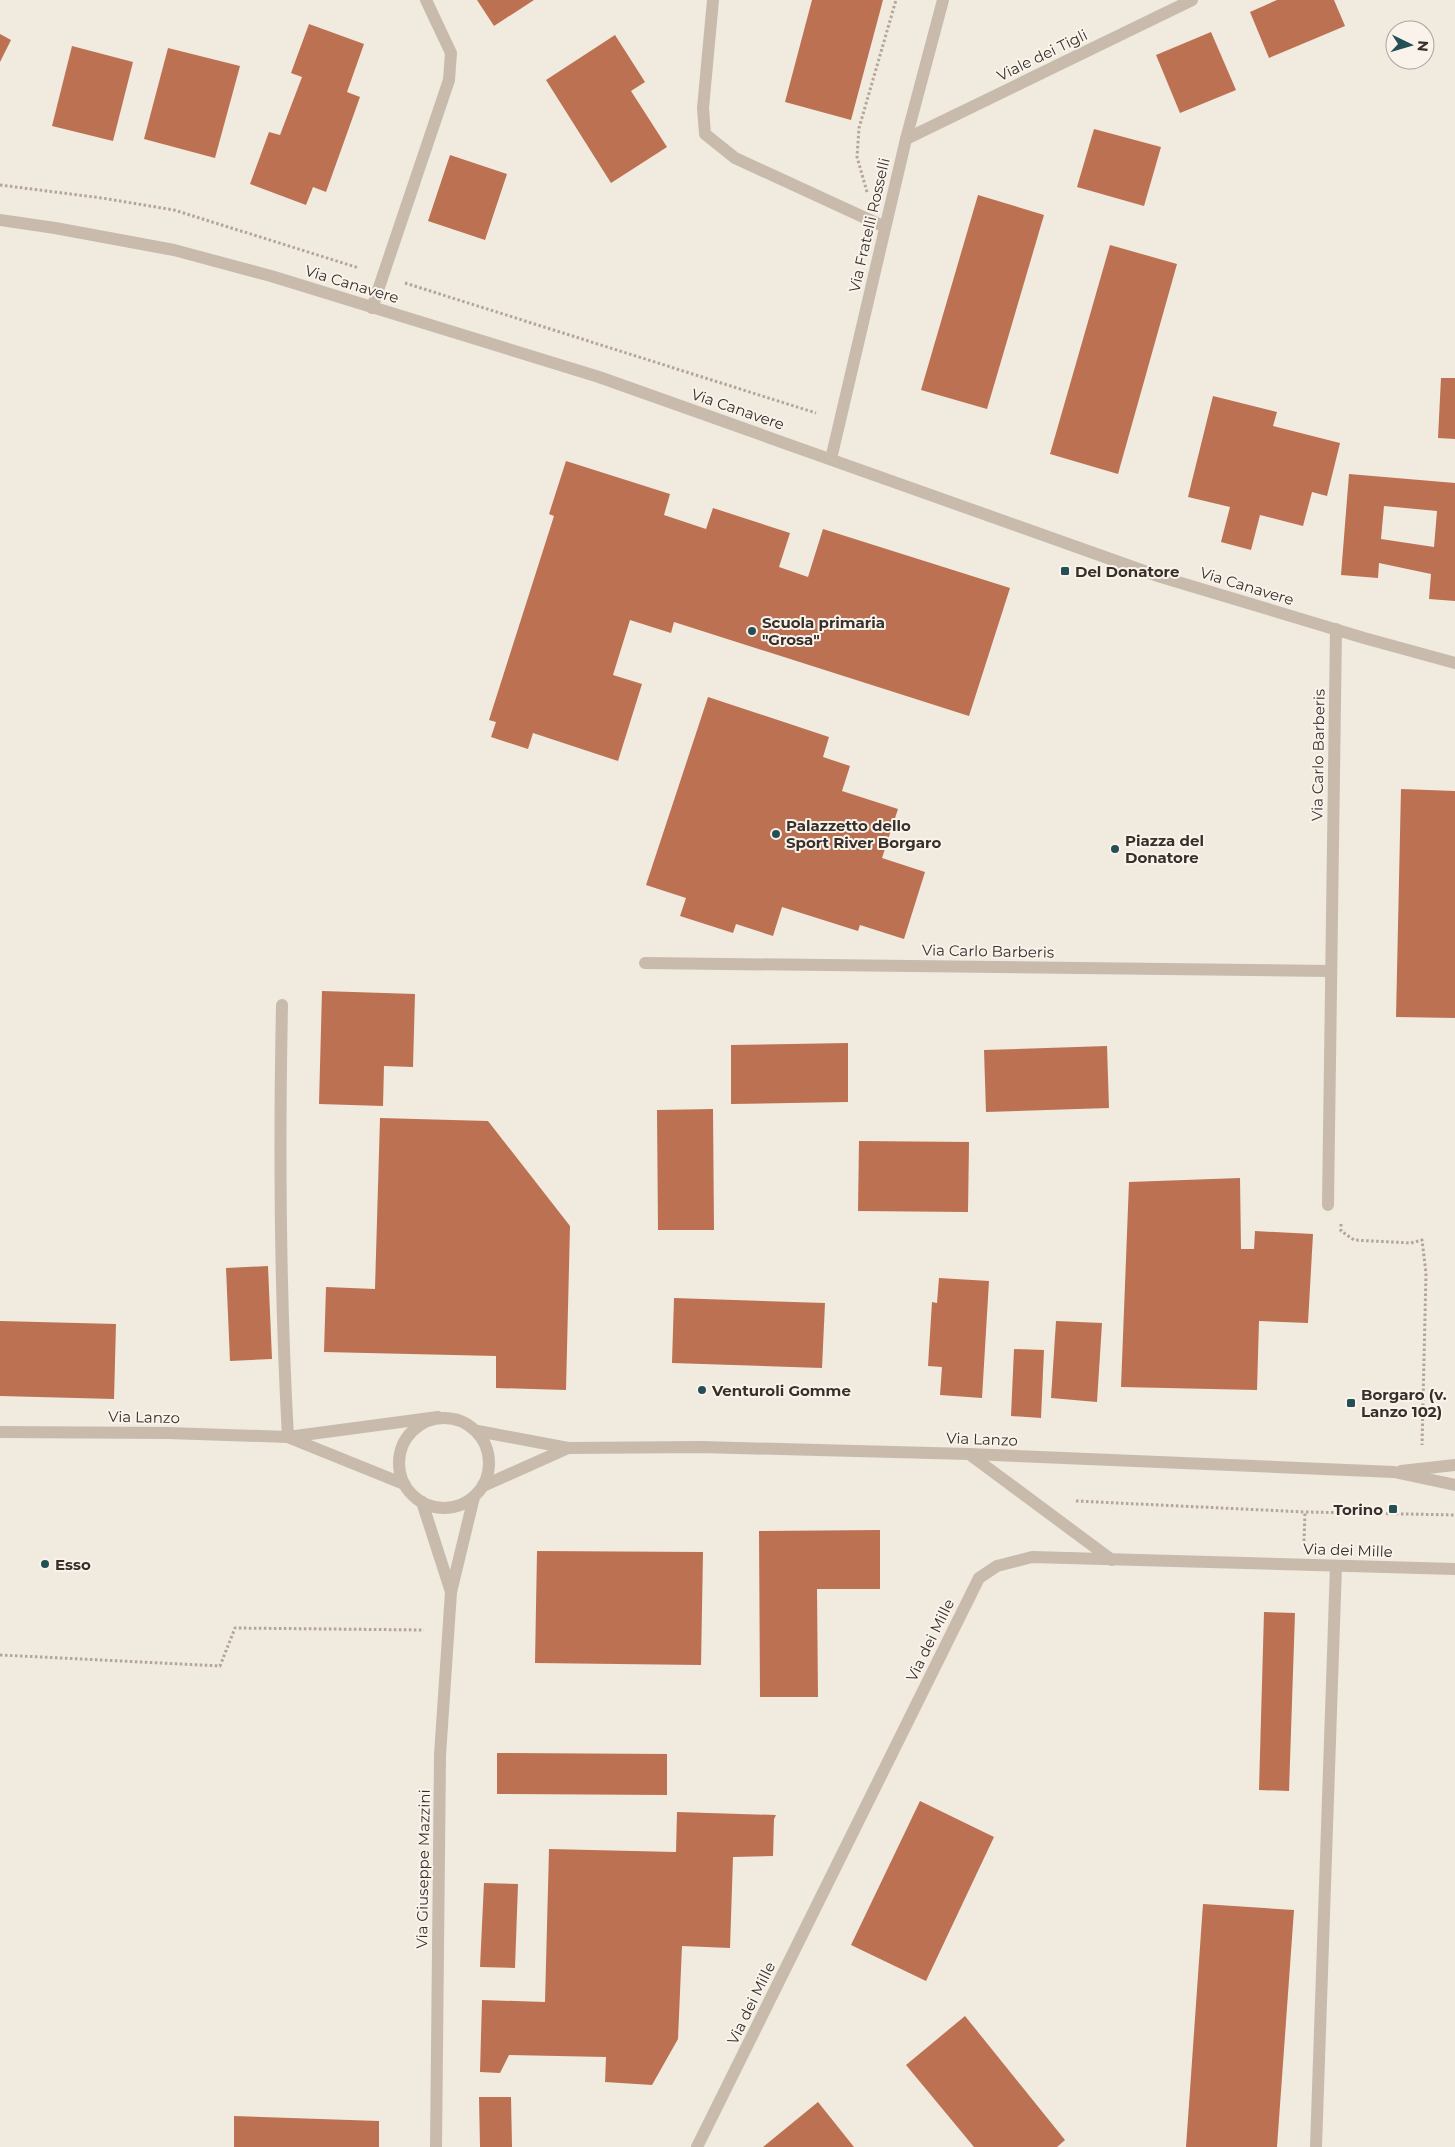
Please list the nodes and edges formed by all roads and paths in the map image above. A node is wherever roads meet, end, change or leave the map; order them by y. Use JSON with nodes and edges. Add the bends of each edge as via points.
{"nodes":[{"id":1,"x":426,"y":0,"type":"edge"},
{"id":2,"x":713,"y":0,"type":"edge"},
{"id":3,"x":896,"y":0,"type":"edge"},
{"id":4,"x":943,"y":0,"type":"edge"},
{"id":5,"x":1192,"y":0,"type":"edge"},
{"id":6,"x":906,"y":139,"type":"junction"},
{"id":7,"x":0,"y":185,"type":"edge"},
{"id":8,"x":869,"y":219,"type":"junction"},
{"id":9,"x":0,"y":220,"type":"edge"},
{"id":10,"x":885,"y":227,"type":"junction"},
{"id":11,"x":383,"y":275,"type":"junction"},
{"id":12,"x":372,"y":308,"type":"junction"},
{"id":13,"x":818,"y":404,"type":"dead end"},
{"id":14,"x":831,"y":459,"type":"junction"},
{"id":15,"x":1336,"y":629,"type":"junction"},
{"id":16,"x":1455,"y":663,"type":"edge"},
{"id":17,"x":645,"y":963,"type":"dead end"},
{"id":18,"x":1330,"y":971,"type":"junction"},
{"id":19,"x":282,"y":1005,"type":"dead end"},
{"id":20,"x":1328,"y":1205,"type":"joint"},
{"id":21,"x":438,"y":1417,"type":"junction"},
{"id":22,"x":478,"y":1431,"type":"junction"},
{"id":23,"x":0,"y":1432,"type":"edge"},
{"id":24,"x":288,"y":1437,"type":"junction"},
{"id":25,"x":568,"y":1448,"type":"junction"},
{"id":26,"x":969,"y":1454,"type":"junction"},
{"id":27,"x":1455,"y":1465,"type":"edge"},
{"id":28,"x":1422,"y":1467,"type":"junction"},
{"id":29,"x":1394,"y":1472,"type":"junction"},
{"id":30,"x":404,"y":1484,"type":"junction"},
{"id":31,"x":1455,"y":1485,"type":"edge"},
{"id":32,"x":483,"y":1486,"type":"junction"},
{"id":33,"x":474,"y":1497,"type":"junction"},
{"id":34,"x":1068,"y":1501,"type":"dead end"},
{"id":35,"x":422,"y":1502,"type":"junction"},
{"id":36,"x":1305,"y":1512,"type":"dead end"},
{"id":37,"x":1112,"y":1560,"type":"junction"},
{"id":38,"x":1336,"y":1566,"type":"junction"},
{"id":39,"x":1455,"y":1569,"type":"edge"},
{"id":40,"x":451,"y":1592,"type":"junction"},
{"id":41,"x":448,"y":1630,"type":"junction"},
{"id":42,"x":0,"y":1655,"type":"edge"},
{"id":43,"x":436,"y":2147,"type":"edge"},
{"id":44,"x":697,"y":2147,"type":"edge"},
{"id":45,"x":1316,"y":2147,"type":"edge"}],
"edges":[{"from":1,"to":11,"type":"street","via":[[451,53],[449,80]]},
{"from":2,"to":8,"type":"street","via":[[703,108],[705,134],[735,158]]},
{"from":3,"to":8,"type":"path","via":[[860,128],[857,157],[870,205]]},
{"from":4,"to":6,"type":"street","name":"Via Fratelli Rosselli"},
{"from":5,"to":6,"type":"street","name":"Viale dei Tigli"},
{"from":6,"to":10,"type":"street","name":"Via Fratelli Rosselli"},
{"from":7,"to":11,"type":"path","via":[[174,210]]},
{"from":8,"to":10,"type":"street"},
{"from":9,"to":12,"type":"street","name":"Via Canavere","via":[[174,250]]},
{"from":10,"to":14,"type":"street","name":"Via Fratelli Rosselli"},
{"from":11,"to":12,"type":"street"},
{"from":11,"to":13,"type":"path","via":[[816,413]]},
{"from":12,"to":14,"type":"street","name":"Via Canavere","via":[[599,377]]},
{"from":14,"to":15,"type":"street","name":"Via Canavere","via":[[1161,577]]},
{"from":15,"to":16,"type":"street","name":"Via Canavere"},
{"from":15,"to":18,"type":"street","name":"Via Carlo Barberis"},
{"from":17,"to":18,"type":"street","name":"Via Carlo Barberis"},
{"from":18,"to":20,"type":"street","name":"Via Carlo Barberis"},
{"from":19,"to":24,"type":"street","via":[[279,1146],[281,1313]]},
{"from":20,"to":28,"type":"path","via":[[1341,1223],[1341,1231],[1354,1240],[1412,1243],[1422,1240],[1426,1273]]},
{"from":21,"to":22,"type":"street","via":[[453,1417]]},
{"from":21,"to":24,"type":"street","name":"Via Lanzo"},
{"from":21,"to":30,"type":"street","via":[[424,1421],[404,1441],[399,1455],[399,1470]]},
{"from":22,"to":25,"type":"street","name":"Via Lanzo"},
{"from":22,"to":32,"type":"street","via":[[489,1452],[488,1476]]},
{"from":23,"to":24,"type":"street","name":"Via Lanzo"},
{"from":24,"to":30,"type":"street","name":"Via Lanzo"},
{"from":25,"to":26,"type":"street","name":"Via Lanzo","via":[[701,1447]]},
{"from":25,"to":32,"type":"street","name":"Via Lanzo"},
{"from":26,"to":29,"type":"street","name":"Via Lanzo"},
{"from":26,"to":37,"type":"street"},
{"from":27,"to":28,"type":"street","name":"Via Lanzo"},
{"from":28,"to":29,"type":"street","name":"Via Lanzo"},
{"from":29,"to":31,"type":"street","name":"Via Lanzo"},
{"from":30,"to":35,"type":"street"},
{"from":32,"to":33,"type":"street"},
{"from":33,"to":35,"type":"street","via":[[448,1509]]},
{"from":33,"to":40,"type":"street","name":"Via Giuseppe Mazzini"},
{"from":34,"to":36,"type":"path"},
{"from":35,"to":40,"type":"street","name":"Via Giuseppe Mazzini"},
{"from":37,"to":38,"type":"street","name":"Via dei Mille"},
{"from":37,"to":44,"type":"street","name":"Via dei Mille","via":[[1032,1558],[997,1566],[979,1578]]},
{"from":38,"to":39,"type":"street","name":"Via dei Mille"},
{"from":38,"to":45,"type":"street"},
{"from":40,"to":41,"type":"street","name":"Via Giuseppe Mazzini"},
{"from":41,"to":42,"type":"path","via":[[235,1628],[220,1666]]},
{"from":41,"to":43,"type":"street","name":"Via Giuseppe Mazzini","via":[[440,1755]]}]}
